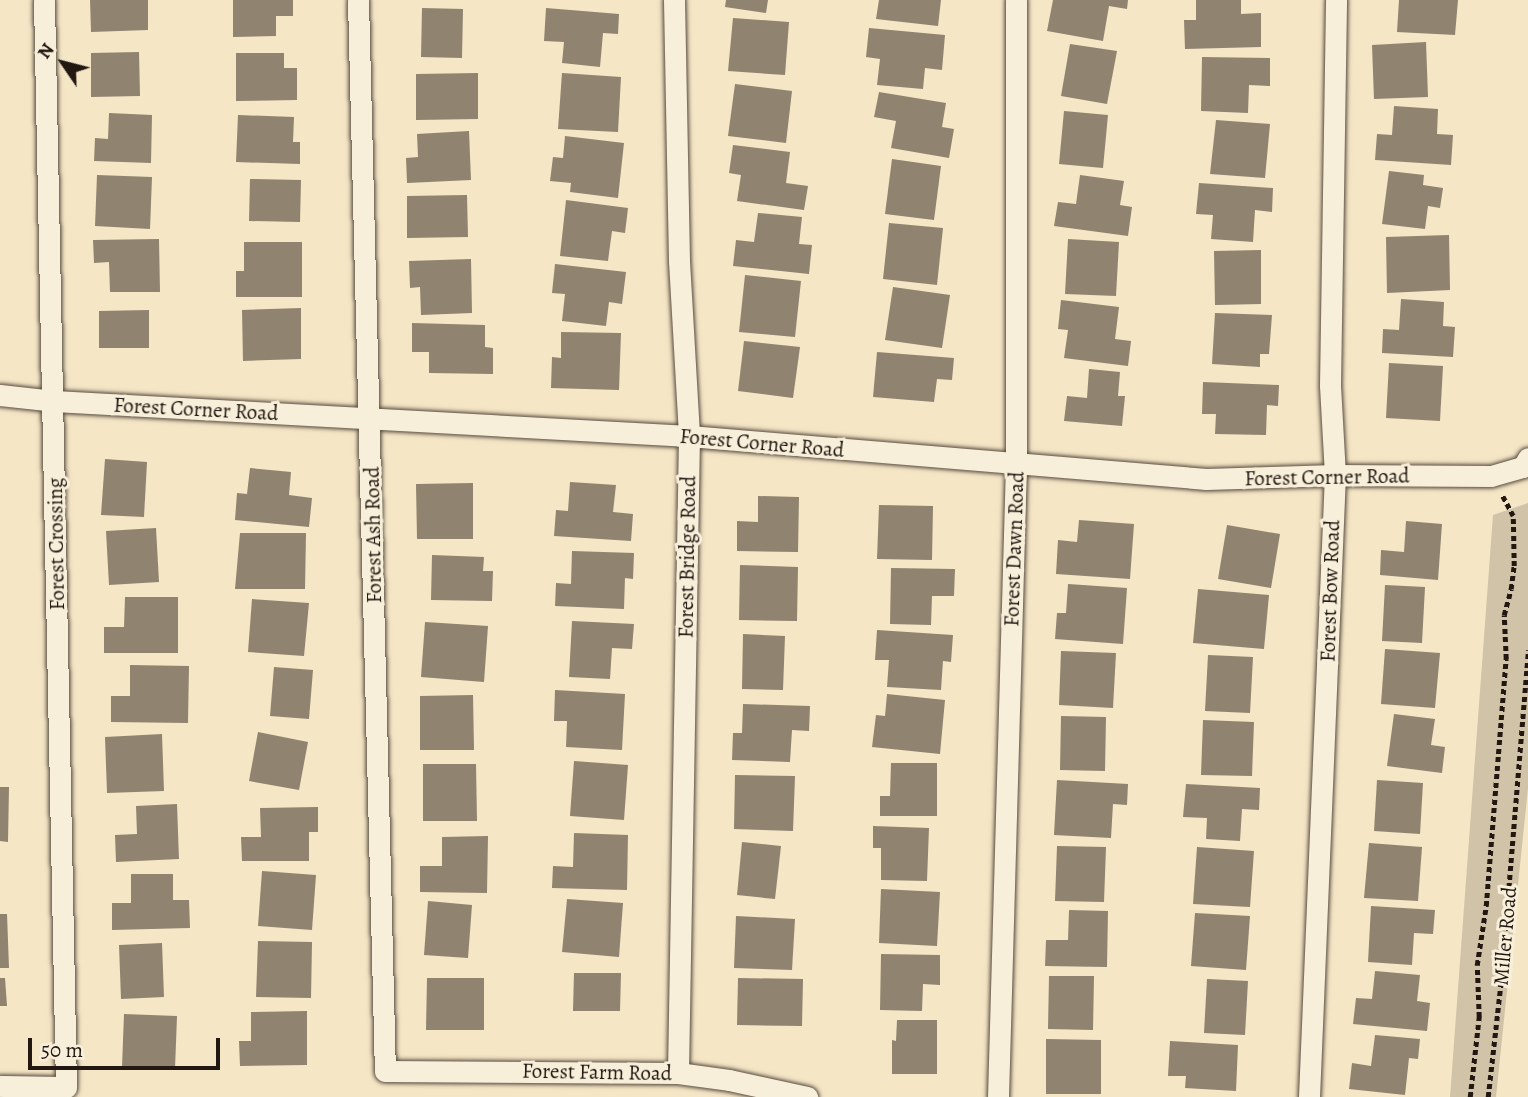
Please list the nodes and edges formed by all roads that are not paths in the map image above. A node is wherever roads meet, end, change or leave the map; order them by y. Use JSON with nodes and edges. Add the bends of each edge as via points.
{"nodes":[{"id":1,"x":44,"y":0,"type":"edge"},
{"id":2,"x":359,"y":0,"type":"edge"},
{"id":3,"x":674,"y":0,"type":"edge"},
{"id":4,"x":1016,"y":0,"type":"edge"},
{"id":5,"x":1336,"y":0,"type":"edge"},
{"id":6,"x":0,"y":395,"type":"edge"},
{"id":7,"x":54,"y":401,"type":"junction"},
{"id":8,"x":371,"y":418,"type":"junction"},
{"id":9,"x":690,"y":436,"type":"junction"},
{"id":10,"x":1525,"y":463,"type":"edge"},
{"id":11,"x":1016,"y":464,"type":"junction"},
{"id":12,"x":1335,"y":475,"type":"junction"},
{"id":13,"x":385,"y":1071,"type":"joint"},
{"id":14,"x":678,"y":1073,"type":"junction"},
{"id":15,"x":0,"y":1086,"type":"edge"},
{"id":16,"x":807,"y":1097,"type":"edge"},
{"id":17,"x":998,"y":1097,"type":"edge"},
{"id":18,"x":1309,"y":1097,"type":"edge"}],
"edges":[{"from":1,"to":7,"type":"street","name":"Forest Crossing"},
{"from":2,"to":8,"type":"street","name":"Forest Ash Road"},
{"from":3,"to":9,"type":"street","name":"Forest Bridge Road","via":[[679,261]]},
{"from":4,"to":11,"type":"street","name":"Forest Dawn Road"},
{"from":5,"to":12,"type":"street","name":"Forest Bow Road","via":[[1330,385]]},
{"from":6,"to":7,"type":"street","name":"Forest Corner Road"},
{"from":7,"to":8,"type":"street","name":"Forest Corner Road"},
{"from":7,"to":15,"type":"street","name":"Forest Crossing","via":[[66,1087]]},
{"from":8,"to":9,"type":"street","name":"Forest Corner Road"},
{"from":8,"to":13,"type":"street","name":"Forest Ash Road"},
{"from":9,"to":11,"type":"street","name":"Forest Corner Road"},
{"from":9,"to":14,"type":"street","name":"Forest Bridge Road"},
{"from":10,"to":12,"type":"street","name":"Forest Corner Road","via":[[1491,476]]},
{"from":11,"to":12,"type":"street","name":"Forest Corner Road","via":[[1206,479]]},
{"from":11,"to":17,"type":"street","name":"Forest Dawn Road"},
{"from":12,"to":18,"type":"street","name":"Forest Bow Road"},
{"from":13,"to":14,"type":"street","name":"Forest Farm Road"},
{"from":14,"to":16,"type":"street","name":"Forest Farm Road"}]}
